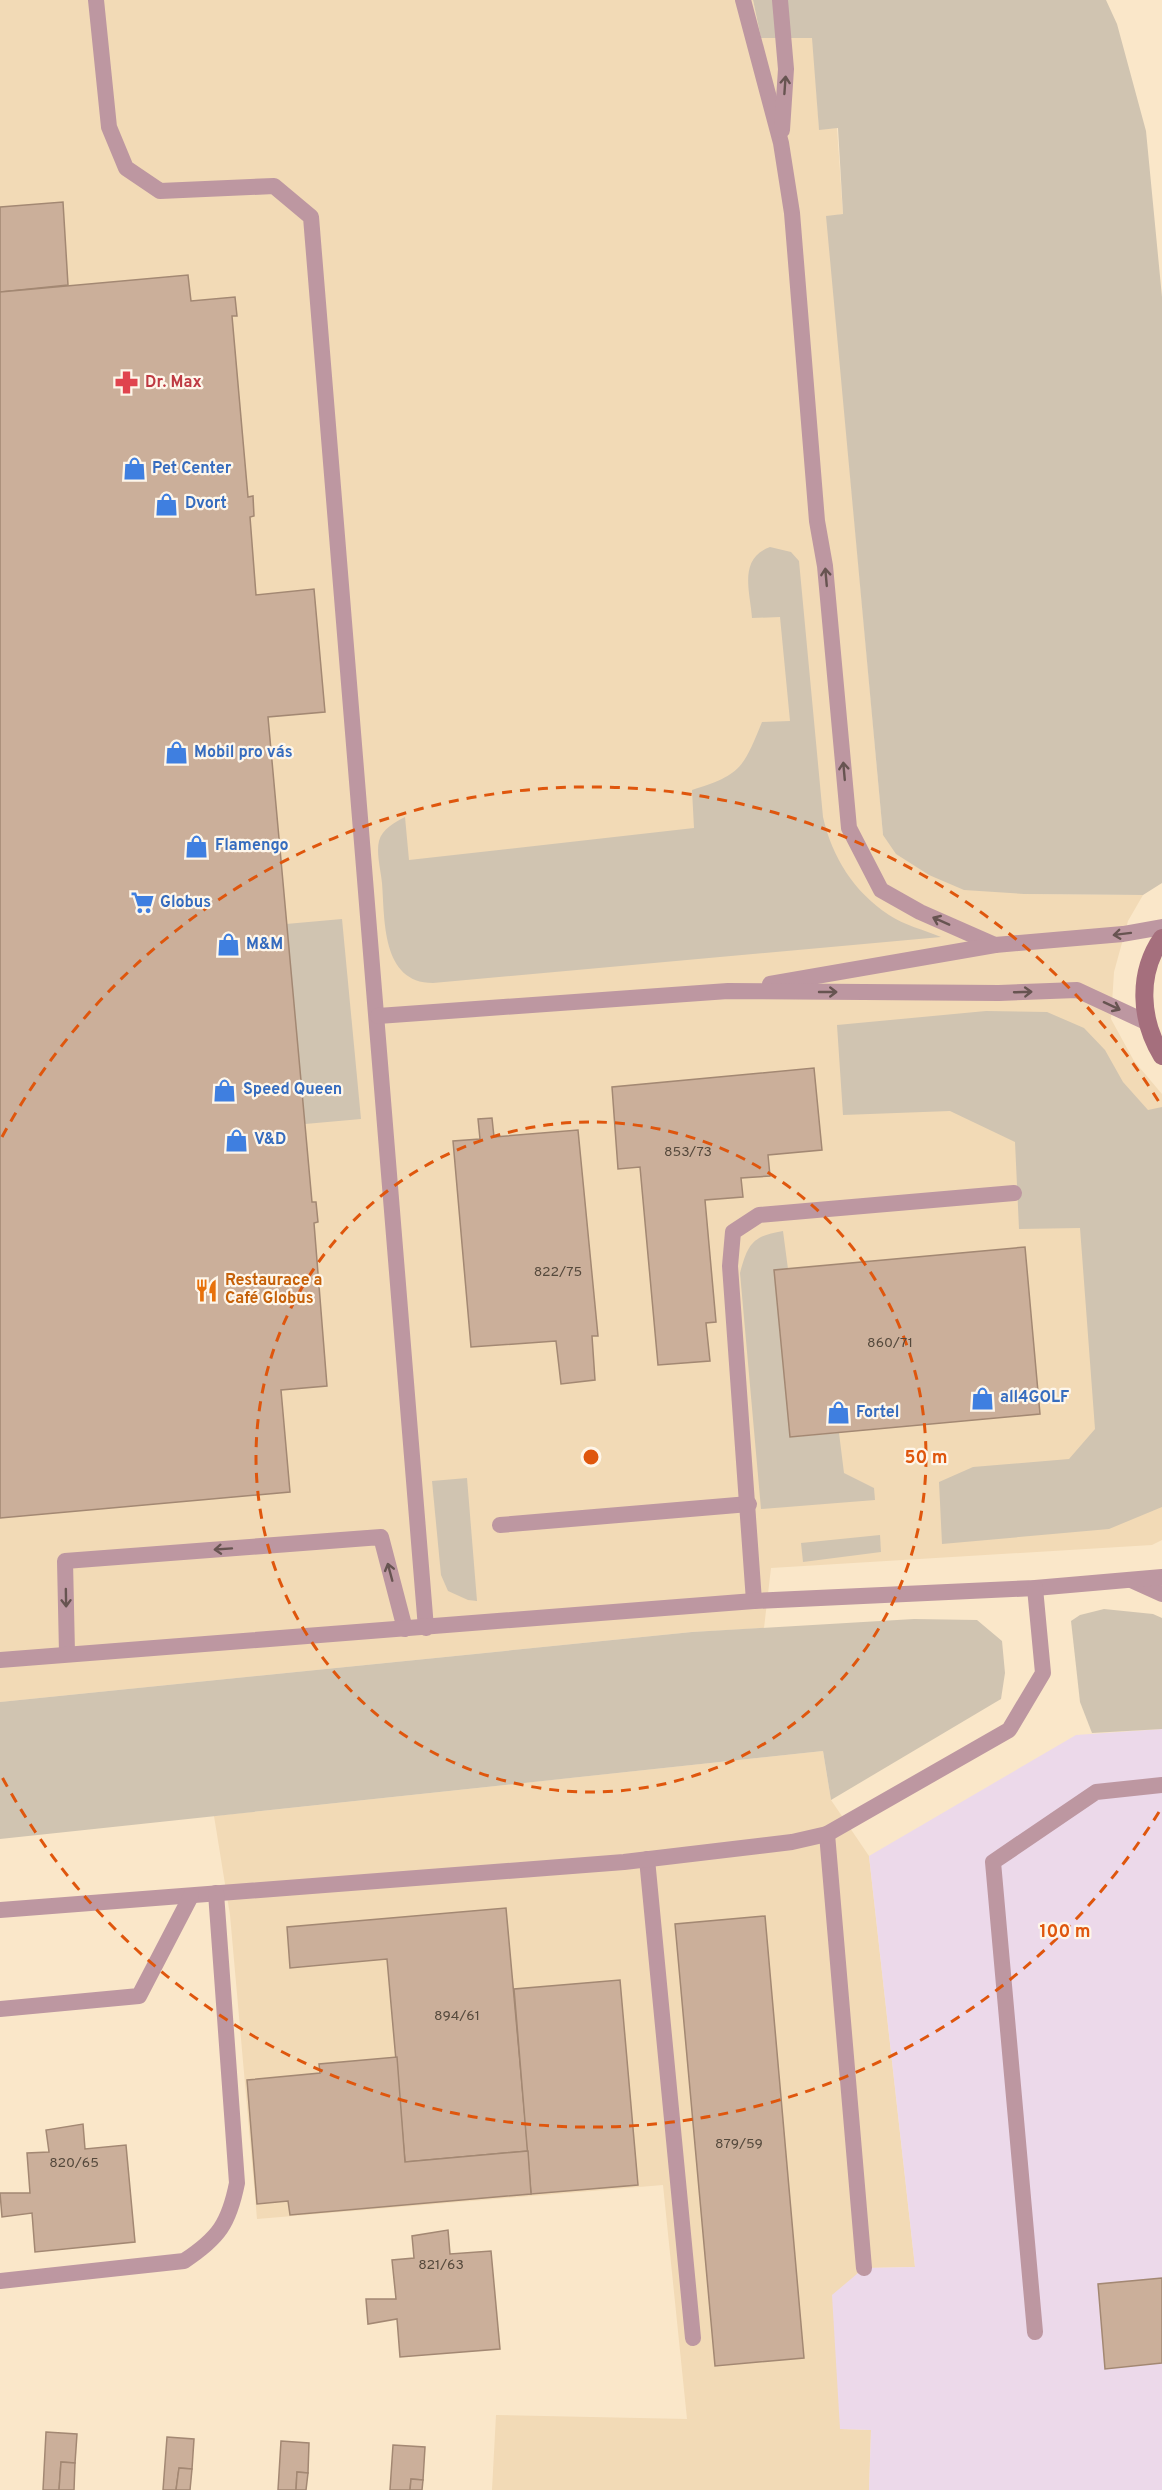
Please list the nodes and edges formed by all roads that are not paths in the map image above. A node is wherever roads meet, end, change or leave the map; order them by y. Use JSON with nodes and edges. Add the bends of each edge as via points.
{"nodes":[{"id":1,"x":96,"y":0,"type":"edge"},
{"id":2,"x":743,"y":0,"type":"edge"},
{"id":3,"x":780,"y":0,"type":"edge"},
{"id":4,"x":782,"y":143,"type":"junction"},
{"id":5,"x":1162,"y":927,"type":"edge"},
{"id":6,"x":1162,"y":938,"type":"edge"},
{"id":7,"x":995,"y":945,"type":"junction"},
{"id":8,"x":728,"y":992,"type":"junction"},
{"id":9,"x":378,"y":1016,"type":"junction"},
{"id":10,"x":1146,"y":1022,"type":"junction"},
{"id":11,"x":1162,"y":1056,"type":"edge"},
{"id":12,"x":1014,"y":1193,"type":"dead end"},
{"id":13,"x":748,"y":1504,"type":"junction"},
{"id":14,"x":500,"y":1525,"type":"dead end"},
{"id":15,"x":1162,"y":1577,"type":"edge"},
{"id":16,"x":1130,"y":1580,"type":"junction"},
{"id":17,"x":1035,"y":1588,"type":"junction"},
{"id":18,"x":1162,"y":1594,"type":"edge"},
{"id":19,"x":754,"y":1601,"type":"junction"},
{"id":20,"x":426,"y":1628,"type":"junction"},
{"id":21,"x":405,"y":1629,"type":"junction"},
{"id":22,"x":67,"y":1653,"type":"junction"},
{"id":23,"x":0,"y":1660,"type":"edge"},
{"id":24,"x":1162,"y":1785,"type":"edge"},
{"id":25,"x":827,"y":1834,"type":"junction"},
{"id":26,"x":647,"y":1859,"type":"junction"},
{"id":27,"x":216,"y":1893,"type":"junction"},
{"id":28,"x":191,"y":1896,"type":"junction"},
{"id":29,"x":0,"y":1910,"type":"edge"},
{"id":30,"x":0,"y":2009,"type":"edge"},
{"id":31,"x":864,"y":2268,"type":"dead end"},
{"id":32,"x":0,"y":2281,"type":"edge"},
{"id":33,"x":1035,"y":2332,"type":"dead end"},
{"id":34,"x":693,"y":2338,"type":"dead end"}],
"edges":[{"from":1,"to":9,"type":"lane","via":[[109,127],[126,168],[160,190],[274,186],[311,217]]},
{"from":2,"to":4,"type":"lane"},
{"from":4,"to":3,"type":"lane","one_way":true,"via":[[786,69]]},
{"from":7,"to":4,"type":"lane","one_way":true,"via":[[881,890],[849,828],[825,566],[817,521],[792,213]]},
{"from":5,"to":7,"type":"lane","one_way":true},
{"from":6,"to":10,"type":"main road","via":[[1147,970],[1143,996]]},
{"from":7,"to":8,"type":"lane"},
{"from":8,"to":9,"type":"lane"},
{"from":8,"to":10,"type":"lane","one_way":true,"via":[[1077,990]]},
{"from":9,"to":20,"type":"lane"},
{"from":10,"to":11,"type":"main road"},
{"from":12,"to":13,"type":"lane","via":[[759,1215],[734,1232],[730,1266]]},
{"from":13,"to":14,"type":"lane"},
{"from":13,"to":19,"type":"lane"},
{"from":15,"to":16,"type":"lane"},
{"from":16,"to":17,"type":"lane"},
{"from":16,"to":18,"type":"lane"},
{"from":17,"to":19,"type":"lane"},
{"from":17,"to":25,"type":"lane","via":[[1043,1673],[1009,1730]]},
{"from":19,"to":20,"type":"lane"},
{"from":20,"to":21,"type":"lane"},
{"from":21,"to":22,"type":"lane"},
{"from":21,"to":22,"type":"lane","one_way":true,"via":[[381,1537],[65,1562]]},
{"from":22,"to":23,"type":"lane"},
{"from":24,"to":33,"type":"lane","via":[[1096,1792],[993,1862]]},
{"from":25,"to":26,"type":"lane","via":[[792,1842]]},
{"from":25,"to":31,"type":"lane"},
{"from":26,"to":27,"type":"lane"},
{"from":26,"to":34,"type":"lane"},
{"from":27,"to":28,"type":"lane"},
{"from":27,"to":32,"type":"lane","via":[[237,2183],[228,2221],[209,2244],[184,2261]]},
{"from":28,"to":29,"type":"lane"},
{"from":28,"to":30,"type":"lane","via":[[139,1996]]}]}
